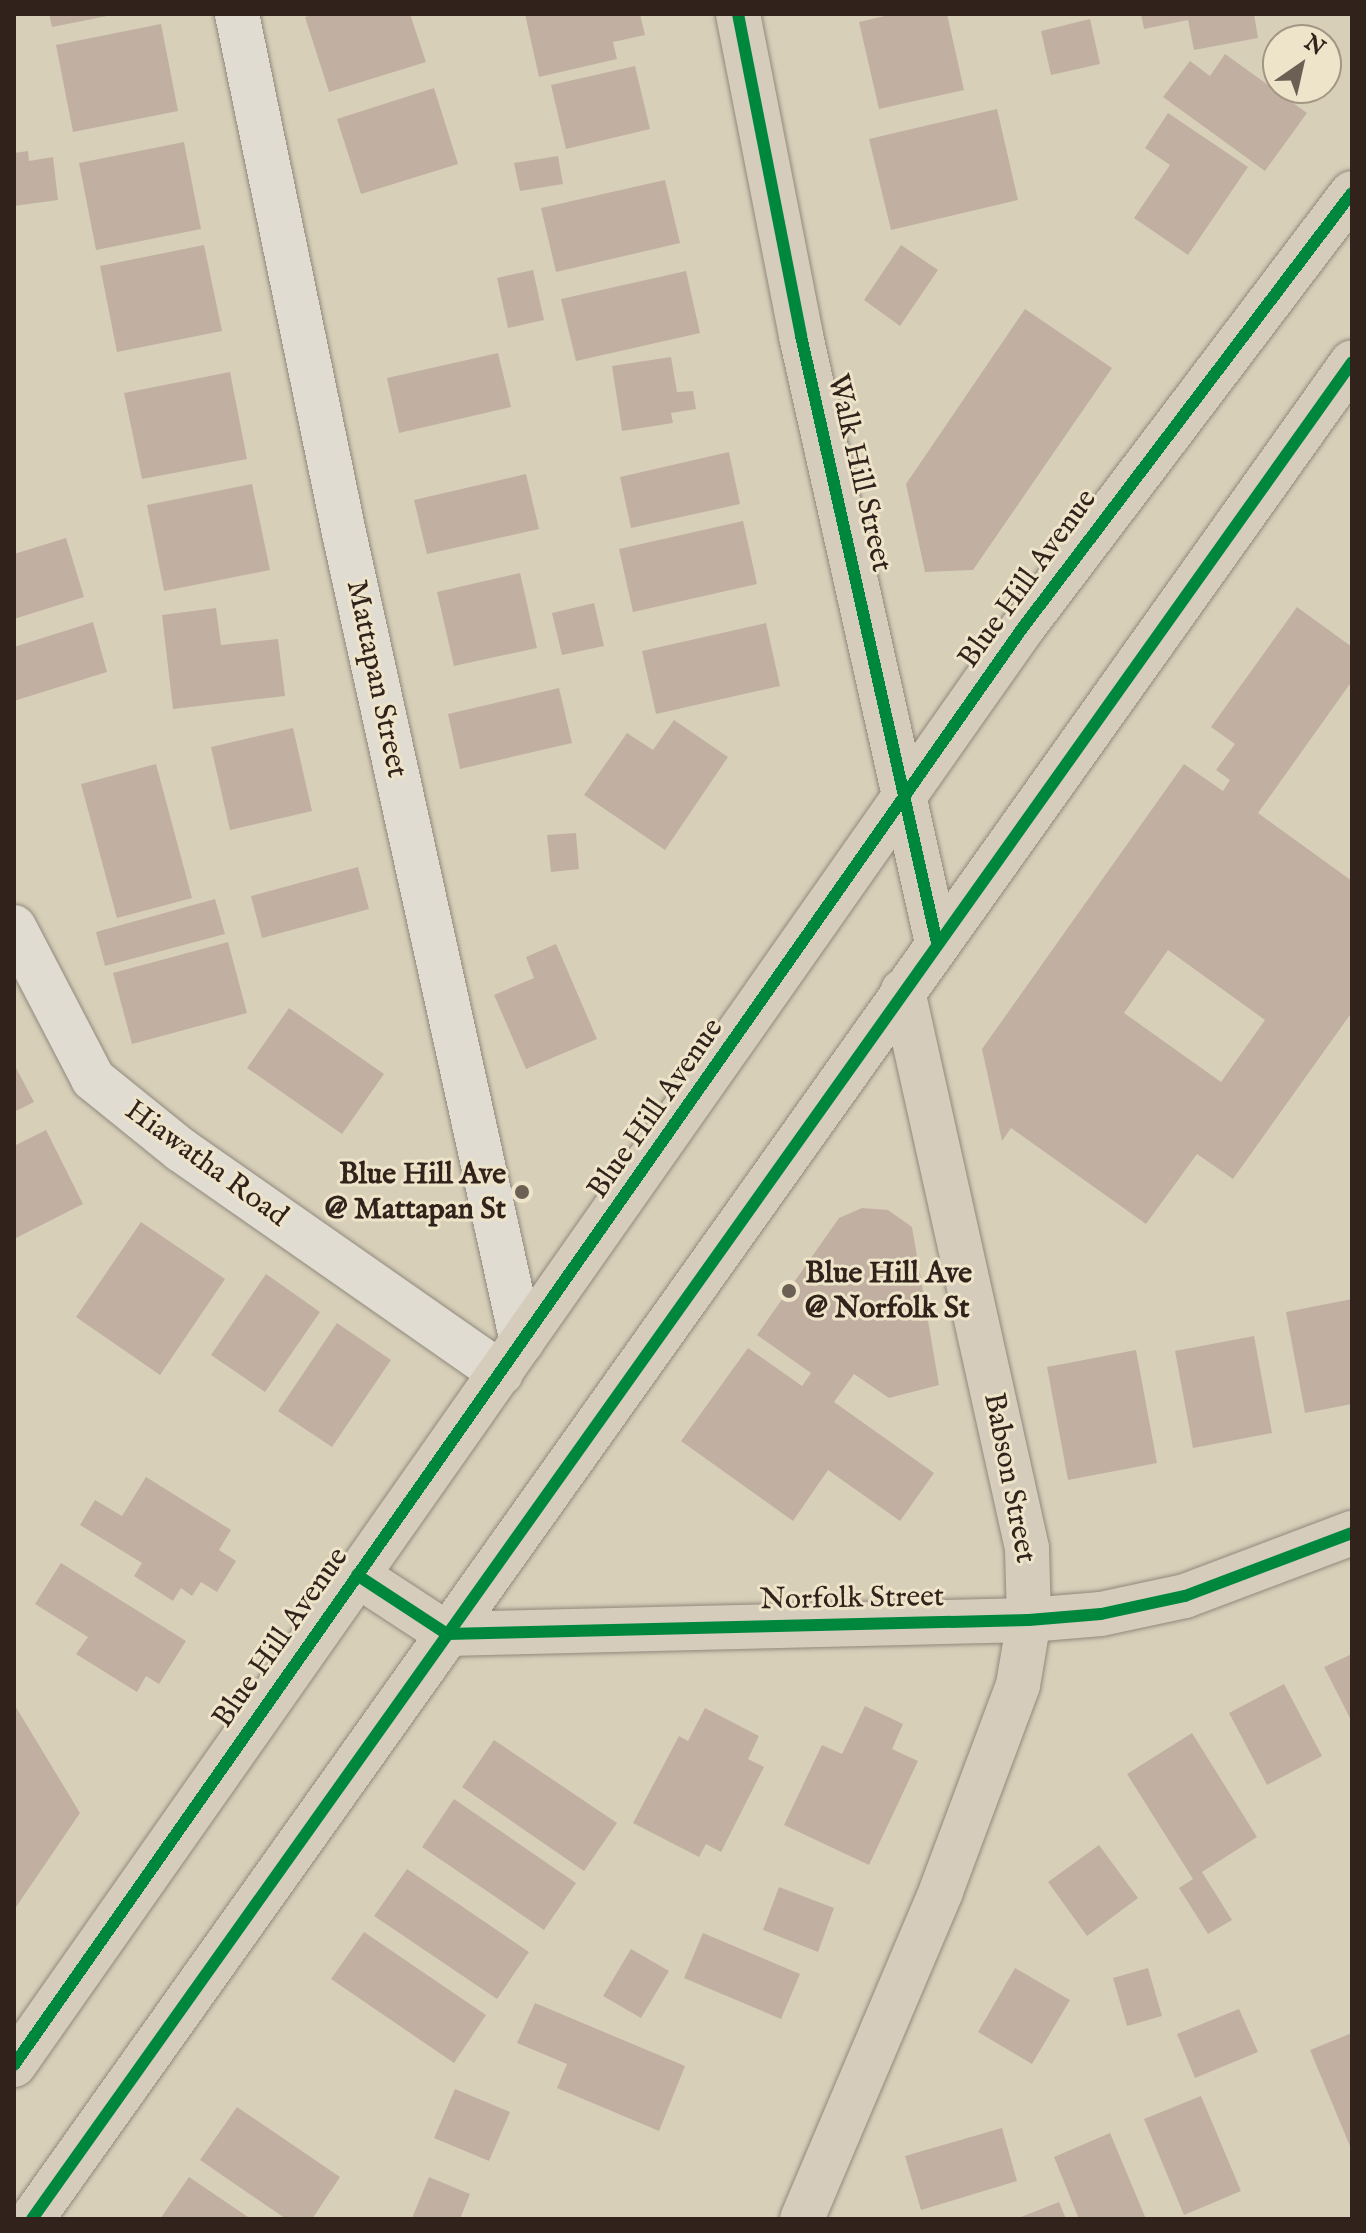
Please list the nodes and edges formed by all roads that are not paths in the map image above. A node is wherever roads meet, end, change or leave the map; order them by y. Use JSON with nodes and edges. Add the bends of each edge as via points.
{"nodes":[{"id":1,"x":237,"y":14,"type":"edge"},
{"id":2,"x":738,"y":14,"type":"edge"},
{"id":3,"x":1352,"y":193,"type":"edge"},
{"id":4,"x":1352,"y":362,"type":"edge"},
{"id":5,"x":907,"y":794,"type":"junction"},
{"id":6,"x":14,"y":927,"type":"edge"},
{"id":7,"x":937,"y":943,"type":"junction"},
{"id":8,"x":903,"y":991,"type":"junction"},
{"id":9,"x":512,"y":1357,"type":"junction"},
{"id":10,"x":1352,"y":1533,"type":"edge"},
{"id":11,"x":357,"y":1575,"type":"junction"},
{"id":12,"x":1029,"y":1620,"type":"junction"},
{"id":13,"x":447,"y":1634,"type":"junction"},
{"id":14,"x":14,"y":2065,"type":"edge"},
{"id":15,"x":32,"y":2219,"type":"edge"},
{"id":16,"x":802,"y":2219,"type":"edge"}],
"edges":[{"from":1,"to":9,"type":"street","name":"Mattapan Street"},
{"from":2,"to":5,"type":"main road","name":"Walk Hill Street","via":[[801,336]]},
{"from":3,"to":5,"type":"main road","name":"Blue Hill Avenue","via":[[1039,606]]},
{"from":4,"to":7,"type":"main road"},
{"from":5,"to":7,"type":"main road","name":"Walk Hill Street"},
{"from":5,"to":9,"type":"main road","name":"Blue Hill Avenue"},
{"from":6,"to":9,"type":"street","name":"Hiawatha Road","via":[[93,1079],[181,1150]]},
{"from":7,"to":8,"type":"main road"},
{"from":8,"to":12,"type":"main road","name":"Babson Street","via":[[1027,1548]]},
{"from":8,"to":13,"type":"main road"},
{"from":9,"to":11,"type":"main road","name":"Blue Hill Avenue"},
{"from":10,"to":12,"type":"main road","name":"Norfolk Street","via":[[1185,1596],[1101,1614]]},
{"from":11,"to":13,"type":"main road"},
{"from":11,"to":14,"type":"main road","name":"Blue Hill Avenue"},
{"from":12,"to":13,"type":"main road","name":"Norfolk Street"},
{"from":12,"to":16,"type":"main road","name":"Babson Street","via":[[1018,1685],[941,1891]]},
{"from":13,"to":15,"type":"main road"}]}
